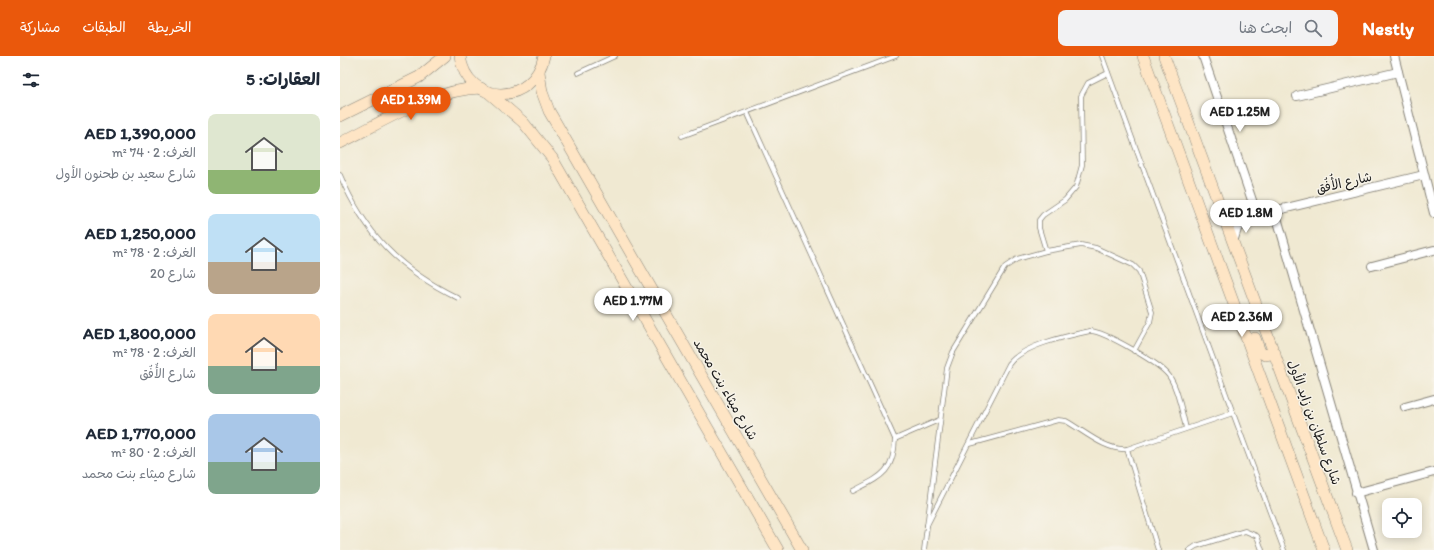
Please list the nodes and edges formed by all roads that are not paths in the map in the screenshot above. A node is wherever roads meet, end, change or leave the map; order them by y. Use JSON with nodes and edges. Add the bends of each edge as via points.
{"nodes":[{"id":1,"x":445,"y":56,"type":"edge"},
{"id":2,"x":460,"y":56,"type":"edge"},
{"id":3,"x":615,"y":56,"type":"edge"},
{"id":4,"x":896,"y":56,"type":"edge"},
{"id":5,"x":1102,"y":56,"type":"edge"},
{"id":6,"x":1143,"y":56,"type":"edge"},
{"id":7,"x":1164,"y":56,"type":"edge"},
{"id":8,"x":1203,"y":56,"type":"edge"},
{"id":9,"x":1394,"y":56,"type":"edge"},
{"id":10,"x":544,"y":62,"type":"edge"},
{"id":11,"x":1398,"y":72,"type":"junction"},
{"id":12,"x":578,"y":73,"type":"dead end"},
{"id":13,"x":1108,"y":73,"type":"junction"},
{"id":14,"x":485,"y":90,"type":"junction"},
{"id":15,"x":1296,"y":96,"type":"dead end"},
{"id":16,"x":747,"y":112,"type":"junction"},
{"id":17,"x":340,"y":116,"type":"edge"},
{"id":18,"x":682,"y":136,"type":"dead end"},
{"id":19,"x":340,"y":143,"type":"edge"},
{"id":20,"x":340,"y":175,"type":"edge"},
{"id":21,"x":1424,"y":176,"type":"junction"},
{"id":22,"x":1221,"y":209,"type":"junction"},
{"id":23,"x":1275,"y":211,"type":"junction"},
{"id":24,"x":1434,"y":213,"type":"edge"},
{"id":25,"x":1257,"y":215,"type":"junction"},
{"id":26,"x":1245,"y":218,"type":"junction"},
{"id":27,"x":1233,"y":242,"type":"junction"},
{"id":28,"x":1434,"y":250,"type":"edge"},
{"id":29,"x":1046,"y":251,"type":"junction"},
{"id":30,"x":1372,"y":266,"type":"dead end"},
{"id":31,"x":1227,"y":282,"type":"junction"},
{"id":32,"x":458,"y":298,"type":"dead end"},
{"id":33,"x":1134,"y":351,"type":"junction"},
{"id":34,"x":1275,"y":353,"type":"junction"},
{"id":35,"x":1434,"y":399,"type":"edge"},
{"id":36,"x":1405,"y":407,"type":"dead end"},
{"id":37,"x":1233,"y":413,"type":"junction"},
{"id":38,"x":940,"y":420,"type":"junction"},
{"id":39,"x":1186,"y":428,"type":"junction"},
{"id":40,"x":895,"y":439,"type":"junction"},
{"id":41,"x":970,"y":444,"type":"junction"},
{"id":42,"x":1127,"y":449,"type":"junction"},
{"id":43,"x":1434,"y":472,"type":"edge"},
{"id":44,"x":853,"y":491,"type":"dead end"},
{"id":45,"x":1356,"y":493,"type":"junction"},
{"id":46,"x":925,"y":529,"type":"junction"},
{"id":47,"x":778,"y":550,"type":"edge"},
{"id":48,"x":802,"y":550,"type":"edge"},
{"id":49,"x":924,"y":550,"type":"edge"},
{"id":50,"x":1158,"y":550,"type":"edge"},
{"id":51,"x":1190,"y":550,"type":"edge"},
{"id":52,"x":1262,"y":550,"type":"edge"},
{"id":53,"x":1284,"y":550,"type":"edge"},
{"id":54,"x":1324,"y":550,"type":"edge"},
{"id":55,"x":1346,"y":550,"type":"edge"},
{"id":56,"x":1374,"y":550,"type":"edge"}],
"edges":[{"from":1,"to":17,"type":"main road","via":[[419,77]]},
{"from":2,"to":14,"type":"main road","via":[[468,77]]},
{"from":3,"to":12,"type":"lane"},
{"from":4,"to":16,"type":"lane"},
{"from":5,"to":13,"type":"lane"},
{"from":6,"to":31,"type":"main road"},
{"from":7,"to":22,"type":"main road","name":"شارع سلطان بن زايد الأول"},
{"from":8,"to":25,"type":"street"},
{"from":9,"to":11,"type":"street"},
{"from":10,"to":14,"type":"main road","via":[[528,85],[513,93],[501,94]]},
{"from":10,"to":48,"type":"main road","name":"شارع ميثاء بنت محمد","via":[[542,92],[549,111]]},
{"from":11,"to":15,"type":"street"},
{"from":11,"to":21,"type":"street"},
{"from":13,"to":29,"type":"lane","via":[[1088,83],[1081,96],[1081,172],[1071,194],[1039,220]]},
{"from":13,"to":37,"type":"lane"},
{"from":14,"to":19,"type":"main road","via":[[455,91],[436,96]]},
{"from":14,"to":47,"type":"main road","via":[[523,122],[552,158]]},
{"from":16,"to":18,"type":"lane"},
{"from":16,"to":40,"type":"lane"},
{"from":20,"to":32,"type":"lane","via":[[361,217],[381,243],[414,273]]},
{"from":21,"to":23,"type":"street","name":"شارع الأُفُق"},
{"from":21,"to":24,"type":"street"},
{"from":22,"to":26,"type":"street","via":[[1235,217]]},
{"from":22,"to":27,"type":"main road","name":"شارع سلطان بن زايد الأول"},
{"from":23,"to":25,"type":"street","name":"شارع الأُفُق"},
{"from":23,"to":45,"type":"street"},
{"from":25,"to":26,"type":"street","name":"شارع الأُفُق"},
{"from":26,"to":27,"type":"street","via":[[1237,229]]},
{"from":27,"to":34,"type":"main road","name":"شارع سلطان بن زايد الأول"},
{"from":28,"to":30,"type":"street"},
{"from":29,"to":33,"type":"lane","via":[[1086,245],[1136,268],[1152,312],[1150,322]]},
{"from":29,"to":38,"type":"lane","via":[[1012,261],[1002,270],[950,360]]},
{"from":31,"to":34,"type":"main road","via":[[1244,310],[1260,352],[1266,355]]},
{"from":31,"to":54,"type":"main road"},
{"from":33,"to":39,"type":"lane","via":[[1168,375]]},
{"from":33,"to":41,"type":"lane","via":[[1099,332],[1090,330],[1025,350],[1009,364]]},
{"from":34,"to":55,"type":"main road","name":"شارع سلطان بن زايد الأول"},
{"from":35,"to":36,"type":"street"},
{"from":37,"to":39,"type":"lane"},
{"from":37,"to":53,"type":"lane"},
{"from":38,"to":40,"type":"lane"},
{"from":38,"to":46,"type":"lane"},
{"from":39,"to":42,"type":"lane"},
{"from":40,"to":44,"type":"lane","via":[[890,464],[885,473]]},
{"from":41,"to":42,"type":"lane","via":[[1058,420],[1066,421],[1110,447]]},
{"from":41,"to":46,"type":"lane"},
{"from":42,"to":50,"type":"lane"},
{"from":43,"to":45,"type":"street"},
{"from":45,"to":56,"type":"street"},
{"from":46,"to":49,"type":"lane"},
{"from":51,"to":52,"type":"lane","via":[[1245,531],[1257,536]]}]}
